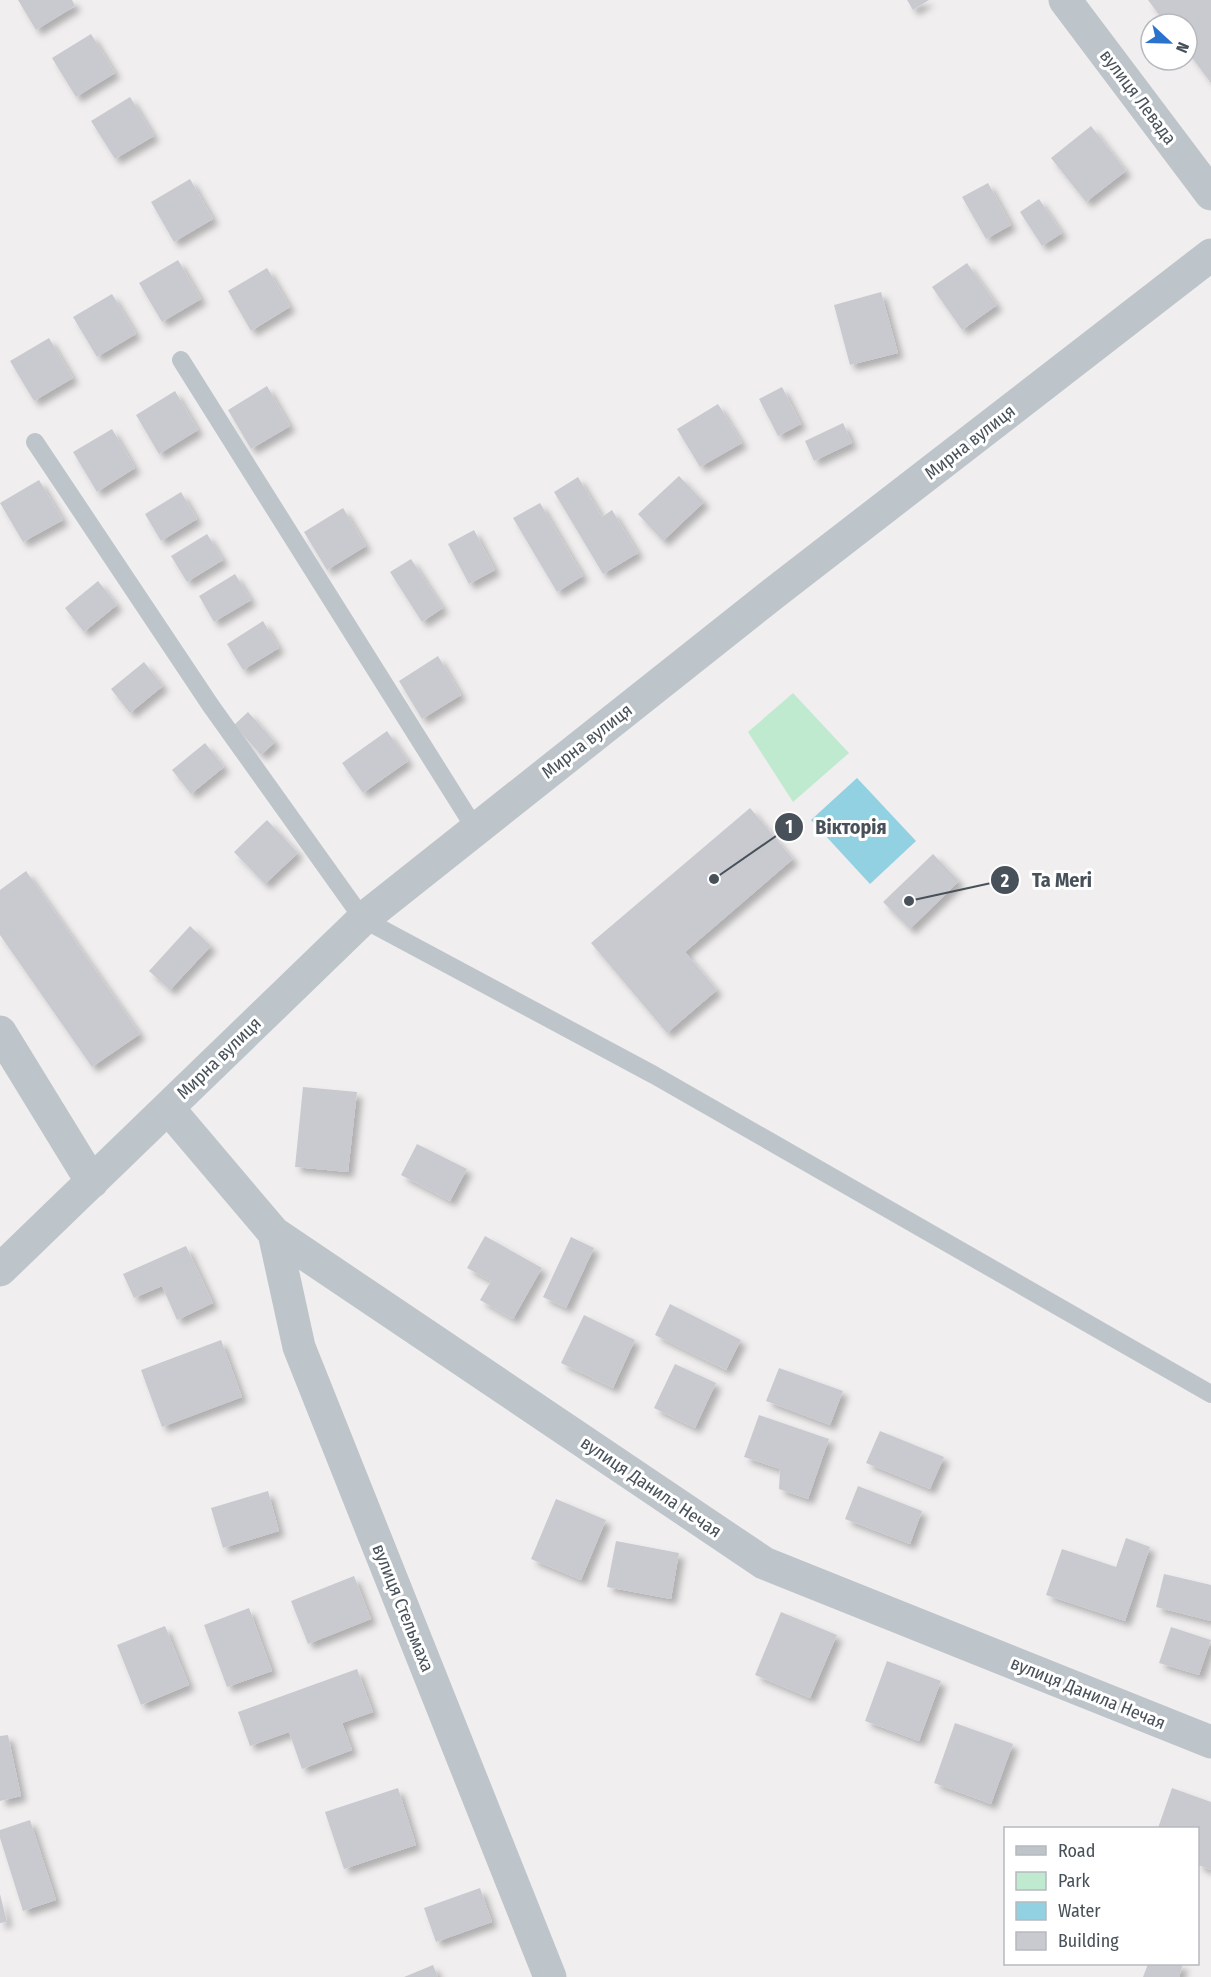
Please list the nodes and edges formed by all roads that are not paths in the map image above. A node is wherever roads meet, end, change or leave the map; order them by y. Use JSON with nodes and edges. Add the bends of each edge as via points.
{"nodes":[{"id":1,"x":1065,"y":0,"type":"edge"},
{"id":2,"x":1211,"y":194,"type":"edge"},
{"id":3,"x":1211,"y":255,"type":"edge"},
{"id":4,"x":181,"y":360,"type":"dead end"},
{"id":5,"x":35,"y":442,"type":"dead end"},
{"id":6,"x":476,"y":830,"type":"junction"},
{"id":7,"x":363,"y":919,"type":"junction"},
{"id":8,"x":0,"y":1032,"type":"edge"},
{"id":9,"x":168,"y":1108,"type":"junction"},
{"id":10,"x":92,"y":1182,"type":"junction"},
{"id":11,"x":273,"y":1233,"type":"junction"},
{"id":12,"x":0,"y":1270,"type":"edge"},
{"id":13,"x":1211,"y":1394,"type":"edge"},
{"id":14,"x":1211,"y":1742,"type":"edge"},
{"id":15,"x":550,"y":1977,"type":"edge"}],
"edges":[{"from":1,"to":2,"type":"street","name":"вулиця Левада"},
{"from":3,"to":6,"type":"street","name":"Мирна вулиця","via":[[774,593]]},
{"from":4,"to":6,"type":"lane"},
{"from":5,"to":7,"type":"lane","via":[[211,706]]},
{"from":6,"to":7,"type":"street","name":"Мирна вулиця"},
{"from":7,"to":9,"type":"street","name":"Мирна вулиця"},
{"from":7,"to":13,"type":"lane","via":[[654,1075]]},
{"from":8,"to":10,"type":"street"},
{"from":9,"to":10,"type":"street","name":"Мирна вулиця"},
{"from":9,"to":11,"type":"street","name":"вулиця Данила Нечая"},
{"from":10,"to":12,"type":"street","name":"Мирна вулиця"},
{"from":11,"to":14,"type":"street","name":"вулиця Данила Нечая","via":[[764,1563]]},
{"from":11,"to":15,"type":"street","name":"вулиця Стельмаха","via":[[299,1347]]}]}
